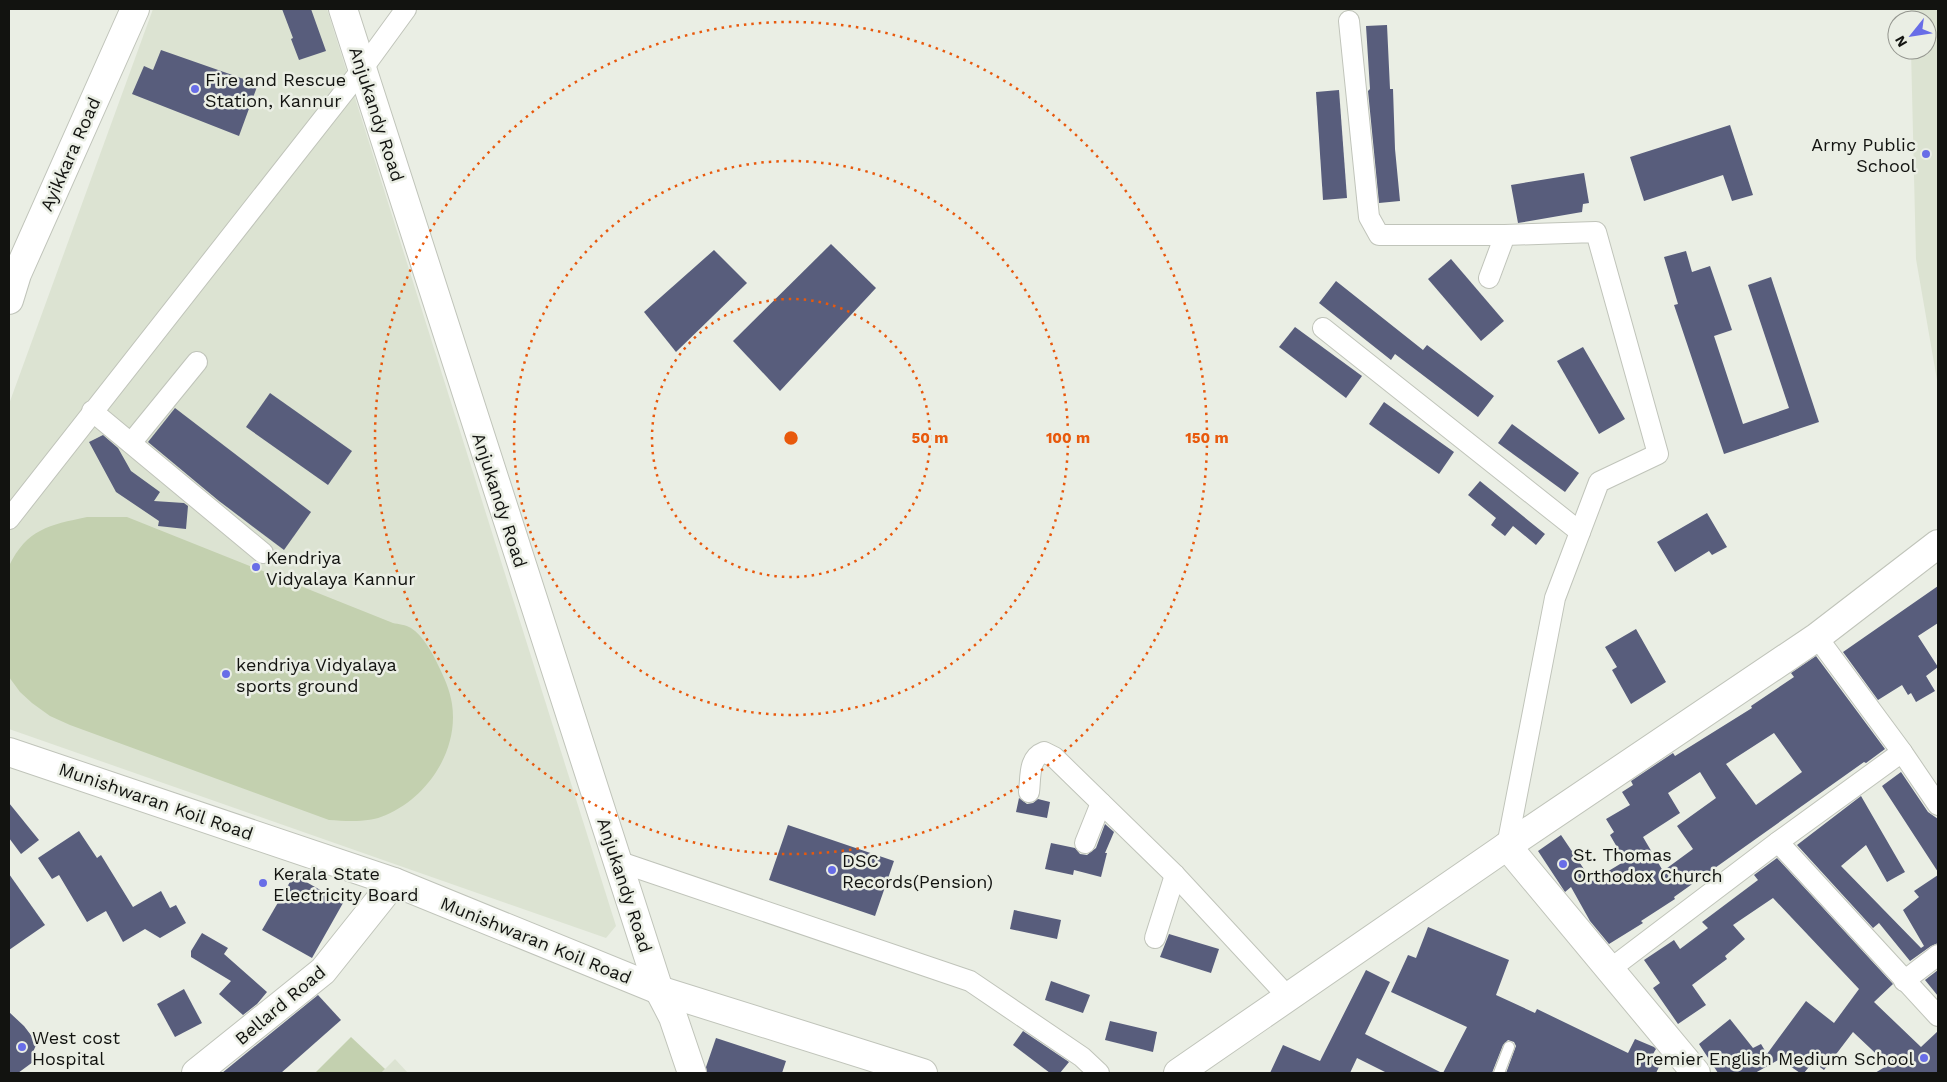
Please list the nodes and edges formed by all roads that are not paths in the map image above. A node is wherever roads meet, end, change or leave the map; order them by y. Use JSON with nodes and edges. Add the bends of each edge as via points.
{"nodes":[{"id":1,"x":135,"y":9,"type":"edge"},
{"id":2,"x":342,"y":9,"type":"edge"},
{"id":3,"x":406,"y":9,"type":"edge"},
{"id":4,"x":1349,"y":21,"type":"dead end"},
{"id":5,"x":362,"y":68,"type":"junction"},
{"id":6,"x":1505,"y":235,"type":"junction"},
{"id":7,"x":13,"y":267,"type":"edge"},
{"id":8,"x":1489,"y":278,"type":"dead end"},
{"id":9,"x":9,"y":300,"type":"edge"},
{"id":10,"x":1323,"y":328,"type":"dead end"},
{"id":11,"x":197,"y":362,"type":"dead end"},
{"id":12,"x":92,"y":411,"type":"junction"},
{"id":13,"x":131,"y":443,"type":"junction"},
{"id":14,"x":9,"y":519,"type":"edge"},
{"id":15,"x":1580,"y":532,"type":"junction"},
{"id":16,"x":1938,"y":544,"type":"edge"},
{"id":17,"x":263,"y":553,"type":"dead end"},
{"id":18,"x":1817,"y":637,"type":"junction"},
{"id":19,"x":9,"y":752,"type":"edge"},
{"id":20,"x":1902,"y":752,"type":"junction"},
{"id":21,"x":1028,"y":792,"type":"dead end"},
{"id":22,"x":1101,"y":803,"type":"junction"},
{"id":23,"x":1938,"y":804,"type":"edge"},
{"id":24,"x":1778,"y":842,"type":"junction"},
{"id":25,"x":1085,"y":843,"type":"dead end"},
{"id":26,"x":1508,"y":846,"type":"junction"},
{"id":27,"x":617,"y":861,"type":"junction"},
{"id":28,"x":1176,"y":875,"type":"junction"},
{"id":29,"x":394,"y":882,"type":"junction"},
{"id":30,"x":1155,"y":938,"type":"dead end"},
{"id":31,"x":1938,"y":955,"type":"edge"},
{"id":32,"x":1609,"y":970,"type":"junction"},
{"id":33,"x":1904,"y":981,"type":"junction"},
{"id":34,"x":659,"y":990,"type":"junction"},
{"id":35,"x":1290,"y":998,"type":"junction"},
{"id":36,"x":1938,"y":1016,"type":"edge"},
{"id":37,"x":1509,"y":1047,"type":"dead end"},
{"id":38,"x":196,"y":1073,"type":"edge"},
{"id":39,"x":692,"y":1073,"type":"edge"},
{"id":40,"x":923,"y":1073,"type":"edge"},
{"id":41,"x":1100,"y":1073,"type":"edge"},
{"id":42,"x":1178,"y":1073,"type":"edge"},
{"id":43,"x":1498,"y":1073,"type":"edge"},
{"id":44,"x":1696,"y":1073,"type":"edge"}],
"edges":[{"from":1,"to":7,"type":"street","name":"Ayikkara Road"},
{"from":2,"to":5,"type":"street","name":"Anjukandy Road"},
{"from":3,"to":5,"type":"street"},
{"from":4,"to":6,"type":"street","via":[[1369,217],[1380,236]]},
{"from":5,"to":12,"type":"street"},
{"from":5,"to":27,"type":"street","name":"Anjukandy Road"},
{"from":6,"to":8,"type":"street"},
{"from":6,"to":15,"type":"street","via":[[1596,232],[1658,454],[1599,482]]},
{"from":7,"to":9,"type":"street","name":"Ayikkara Road"},
{"from":10,"to":15,"type":"street"},
{"from":11,"to":13,"type":"street"},
{"from":12,"to":13,"type":"street"},
{"from":12,"to":14,"type":"street"},
{"from":13,"to":17,"type":"street"},
{"from":15,"to":26,"type":"street","via":[[1554,598]]},
{"from":16,"to":18,"type":"street"},
{"from":18,"to":20,"type":"street"},
{"from":18,"to":26,"type":"street"},
{"from":19,"to":29,"type":"street","name":"Munishwaran Koil Road"},
{"from":20,"to":23,"type":"street"},
{"from":20,"to":24,"type":"street"},
{"from":21,"to":22,"type":"street","via":[[1032,761],[1044,752],[1054,757]]},
{"from":22,"to":25,"type":"street"},
{"from":22,"to":28,"type":"street"},
{"from":24,"to":32,"type":"street"},
{"from":24,"to":33,"type":"street"},
{"from":26,"to":32,"type":"street"},
{"from":26,"to":35,"type":"street"},
{"from":27,"to":34,"type":"street","name":"Anjukandy Road"},
{"from":27,"to":41,"type":"street","via":[[970,981]]},
{"from":28,"to":30,"type":"street"},
{"from":28,"to":35,"type":"street"},
{"from":29,"to":34,"type":"street","name":"Munishwaran Koil Road"},
{"from":29,"to":38,"type":"street","name":"Bellard Road","via":[[323,971]]},
{"from":31,"to":33,"type":"street"},
{"from":32,"to":44,"type":"street"},
{"from":33,"to":36,"type":"street"},
{"from":34,"to":39,"type":"street","name":"Anjukandy Road","via":[[673,1018]]},
{"from":34,"to":40,"type":"street","name":"Munishwaran Koil Road"},
{"from":35,"to":42,"type":"street"},
{"from":37,"to":43,"type":"lane"}]}
